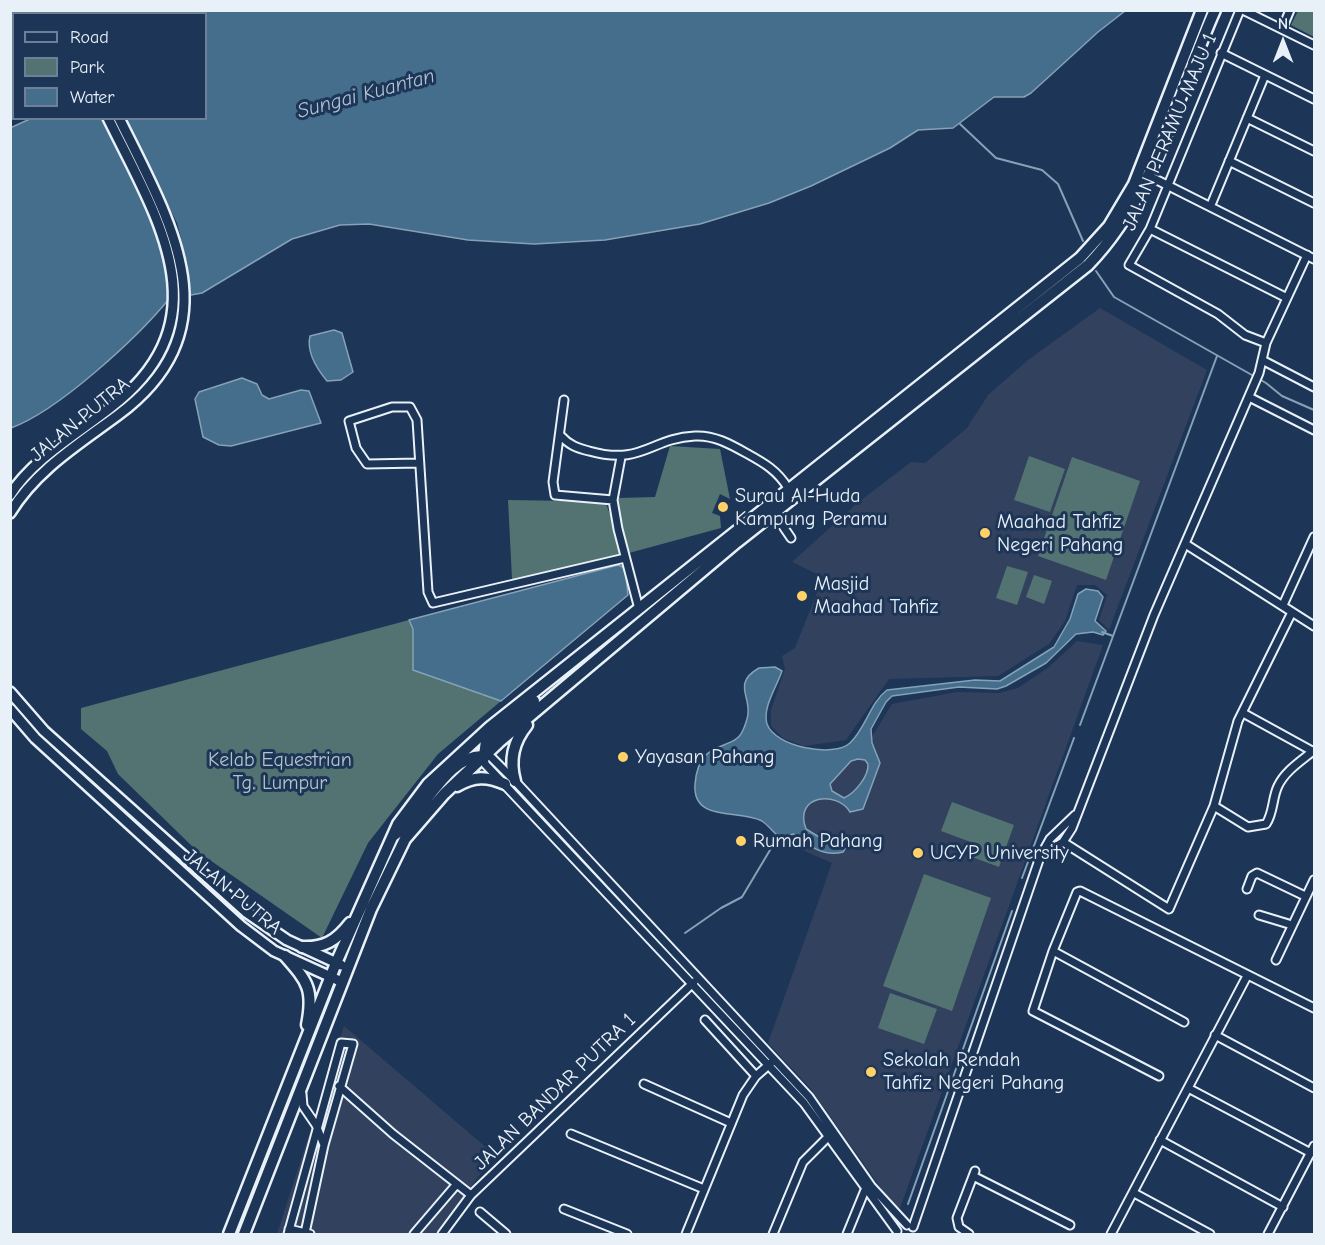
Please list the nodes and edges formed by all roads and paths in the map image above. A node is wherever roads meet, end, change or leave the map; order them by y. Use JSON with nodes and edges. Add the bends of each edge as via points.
{"nodes":[{"id":1,"x":1202,"y":10,"type":"edge"},
{"id":2,"x":1215,"y":10,"type":"edge"},
{"id":3,"x":1241,"y":10,"type":"edge"},
{"id":4,"x":1290,"y":10,"type":"edge"},
{"id":5,"x":1282,"y":29,"type":"junction"},
{"id":6,"x":1314,"y":45,"type":"edge"},
{"id":7,"x":1221,"y":53,"type":"junction"},
{"id":8,"x":1265,"y":75,"type":"junction"},
{"id":9,"x":1314,"y":99,"type":"edge"},
{"id":10,"x":1247,"y":118,"type":"junction"},
{"id":11,"x":109,"y":120,"type":"edge"},
{"id":12,"x":120,"y":120,"type":"edge"},
{"id":13,"x":1314,"y":151,"type":"edge"},
{"id":14,"x":1229,"y":161,"type":"junction"},
{"id":15,"x":1149,"y":176,"type":"junction"},
{"id":16,"x":1167,"y":184,"type":"junction"},
{"id":17,"x":1314,"y":203,"type":"edge"},
{"id":18,"x":1211,"y":205,"type":"junction"},
{"id":19,"x":1150,"y":229,"type":"junction"},
{"id":20,"x":1311,"y":257,"type":"edge"},
{"id":21,"x":1084,"y":261,"type":"junction"},
{"id":22,"x":1287,"y":298,"type":"junction"},
{"id":23,"x":1266,"y":343,"type":"junction"},
{"id":24,"x":1264,"y":361,"type":"junction"},
{"id":25,"x":1314,"y":387,"type":"edge"},
{"id":26,"x":1249,"y":397,"type":"junction"},
{"id":27,"x":564,"y":400,"type":"dead end"},
{"id":28,"x":1314,"y":430,"type":"edge"},
{"id":29,"x":561,"y":436,"type":"junction"},
{"id":30,"x":621,"y":457,"type":"junction"},
{"id":31,"x":419,"y":464,"type":"junction"},
{"id":32,"x":788,"y":488,"type":"junction"},
{"id":33,"x":10,"y":495,"type":"edge"},
{"id":34,"x":613,"y":500,"type":"junction"},
{"id":35,"x":10,"y":513,"type":"edge"},
{"id":36,"x":774,"y":513,"type":"junction"},
{"id":37,"x":1314,"y":537,"type":"edge"},
{"id":38,"x":791,"y":538,"type":"dead end"},
{"id":39,"x":1187,"y":545,"type":"junction"},
{"id":40,"x":625,"y":558,"type":"junction"},
{"id":41,"x":1283,"y":605,"type":"junction"},
{"id":42,"x":639,"y":609,"type":"junction"},
{"id":43,"x":1292,"y":612,"type":"junction"},
{"id":44,"x":1314,"y":626,"type":"edge"},
{"id":45,"x":555,"y":675,"type":"junction"},
{"id":46,"x":10,"y":692,"type":"edge"},
{"id":47,"x":542,"y":706,"type":"junction"},
{"id":48,"x":10,"y":709,"type":"edge"},
{"id":49,"x":1242,"y":713,"type":"junction"},
{"id":50,"x":1314,"y":751,"type":"edge"},
{"id":51,"x":484,"y":756,"type":"junction"},
{"id":52,"x":510,"y":783,"type":"junction"},
{"id":53,"x":444,"y":794,"type":"junction"},
{"id":54,"x":1214,"y":806,"type":"junction"},
{"id":55,"x":1077,"y":813,"type":"junction"},
{"id":56,"x":393,"y":836,"type":"junction"},
{"id":57,"x":1063,"y":842,"type":"junction"},
{"id":58,"x":1040,"y":857,"type":"junction"},
{"id":59,"x":1314,"y":880,"type":"edge"},
{"id":60,"x":1248,"y":889,"type":"dead end"},
{"id":61,"x":1305,"y":896,"type":"junction"},
{"id":62,"x":360,"y":909,"type":"junction"},
{"id":63,"x":1259,"y":915,"type":"dead end"},
{"id":64,"x":1292,"y":925,"type":"junction"},
{"id":65,"x":302,"y":947,"type":"junction"},
{"id":66,"x":1053,"y":951,"type":"junction"},
{"id":67,"x":285,"y":956,"type":"junction"},
{"id":68,"x":1276,"y":960,"type":"dead end"},
{"id":69,"x":336,"y":963,"type":"junction"},
{"id":70,"x":348,"y":968,"type":"junction"},
{"id":71,"x":1247,"y":975,"type":"junction"},
{"id":72,"x":331,"y":977,"type":"junction"},
{"id":73,"x":342,"y":982,"type":"junction"},
{"id":74,"x":695,"y":982,"type":"junction"},
{"id":75,"x":1314,"y":1008,"type":"edge"},
{"id":76,"x":705,"y":1020,"type":"dead end"},
{"id":77,"x":1184,"y":1022,"type":"dead end"},
{"id":78,"x":1215,"y":1035,"type":"junction"},
{"id":79,"x":300,"y":1054,"type":"junction"},
{"id":80,"x":771,"y":1063,"type":"junction"},
{"id":81,"x":756,"y":1076,"type":"junction"},
{"id":82,"x":1159,"y":1076,"type":"dead end"},
{"id":83,"x":304,"y":1079,"type":"junction"},
{"id":84,"x":644,"y":1084,"type":"dead end"},
{"id":85,"x":339,"y":1086,"type":"junction"},
{"id":86,"x":1188,"y":1088,"type":"junction"},
{"id":87,"x":1314,"y":1088,"type":"edge"},
{"id":88,"x":731,"y":1123,"type":"junction"},
{"id":89,"x":316,"y":1125,"type":"junction"},
{"id":90,"x":834,"y":1132,"type":"junction"},
{"id":91,"x":571,"y":1134,"type":"dead end"},
{"id":92,"x":827,"y":1137,"type":"junction"},
{"id":93,"x":1160,"y":1140,"type":"junction"},
{"id":94,"x":324,"y":1145,"type":"junction"},
{"id":95,"x":1313,"y":1149,"type":"edge"},
{"id":96,"x":456,"y":1185,"type":"junction"},
{"id":97,"x":704,"y":1189,"type":"junction"},
{"id":98,"x":865,"y":1190,"type":"junction"},
{"id":99,"x":1134,"y":1193,"type":"junction"},
{"id":100,"x":471,"y":1195,"type":"junction"},
{"id":101,"x":1283,"y":1207,"type":"junction"},
{"id":102,"x":564,"y":1209,"type":"dead end"},
{"id":103,"x":480,"y":1212,"type":"dead end"},
{"id":104,"x":1070,"y":1225,"type":"dead end"},
{"id":105,"x":910,"y":1226,"type":"junction"},
{"id":106,"x":288,"y":1232,"type":"edge"},
{"id":107,"x":897,"y":1233,"type":"edge"},
{"id":108,"x":230,"y":1234,"type":"edge"},
{"id":109,"x":244,"y":1234,"type":"edge"},
{"id":110,"x":307,"y":1234,"type":"edge"},
{"id":111,"x":414,"y":1234,"type":"edge"},
{"id":112,"x":441,"y":1234,"type":"edge"},
{"id":113,"x":506,"y":1234,"type":"edge"},
{"id":114,"x":627,"y":1234,"type":"edge"},
{"id":115,"x":686,"y":1234,"type":"edge"},
{"id":116,"x":773,"y":1234,"type":"edge"},
{"id":117,"x":847,"y":1234,"type":"edge"},
{"id":118,"x":917,"y":1234,"type":"edge"},
{"id":119,"x":969,"y":1234,"type":"edge"},
{"id":120,"x":1111,"y":1234,"type":"edge"},
{"id":121,"x":1210,"y":1234,"type":"edge"},
{"id":122,"x":1268,"y":1234,"type":"edge"}],
"edges":[{"from":1,"to":21,"type":"highway","via":[[1137,177],[1118,213]]},
{"from":2,"to":15,"type":"highway"},
{"from":3,"to":5,"type":"street"},
{"from":3,"to":7,"type":"street","name":"JALAN PERAMU MAJU 1"},
{"from":4,"to":5,"type":"street"},
{"from":5,"to":6,"type":"street"},
{"from":7,"to":8,"type":"street"},
{"from":7,"to":16,"type":"street","name":"JALAN PERAMU MAJU 1"},
{"from":8,"to":9,"type":"street"},
{"from":8,"to":10,"type":"street"},
{"from":10,"to":13,"type":"street"},
{"from":10,"to":14,"type":"street"},
{"from":11,"to":33,"type":"main road","name":"JALAN PUTRA","via":[[169,250],[174,292],[171,322],[147,374],[130,393],[34,467]]},
{"from":12,"to":35,"type":"main road","name":"JALAN PUTRA","via":[[172,227],[183,266],[184,311],[171,356],[137,401],[42,471]]},
{"from":14,"to":17,"type":"street"},
{"from":14,"to":18,"type":"street"},
{"from":15,"to":16,"type":"street"},
{"from":15,"to":21,"type":"highway","via":[[1127,218],[1107,245]]},
{"from":16,"to":18,"type":"street"},
{"from":16,"to":19,"type":"street","name":"JALAN PERAMU MAJU 1"},
{"from":18,"to":20,"type":"street"},
{"from":19,"to":22,"type":"street"},
{"from":19,"to":23,"type":"street","name":"JALAN PERAMU MAJU 1","via":[[1129,265],[1218,314],[1245,335]]},
{"from":20,"to":22,"type":"street"},
{"from":21,"to":32,"type":"highway"},
{"from":21,"to":36,"type":"highway"},
{"from":22,"to":23,"type":"street"},
{"from":23,"to":24,"type":"street"},
{"from":24,"to":25,"type":"street"},
{"from":24,"to":26,"type":"street"},
{"from":26,"to":28,"type":"street"},
{"from":26,"to":39,"type":"street"},
{"from":27,"to":29,"type":"street"},
{"from":29,"to":30,"type":"street","via":[[578,448]]},
{"from":29,"to":34,"type":"street","via":[[553,482],[555,495]]},
{"from":30,"to":32,"type":"street","via":[[648,451],[677,437],[710,437],[768,465]]},
{"from":30,"to":34,"type":"street"},
{"from":31,"to":31,"type":"street","via":[[417,420],[410,407],[392,407],[349,421],[356,448],[367,464]]},
{"from":31,"to":40,"type":"street","via":[[428,592],[433,603]]},
{"from":32,"to":42,"type":"highway"},
{"from":34,"to":40,"type":"street"},
{"from":36,"to":38,"type":"street"},
{"from":36,"to":47,"type":"highway"},
{"from":37,"to":41,"type":"street"},
{"from":39,"to":41,"type":"street"},
{"from":39,"to":55,"type":"street","via":[[1154,615]]},
{"from":40,"to":42,"type":"street"},
{"from":41,"to":43,"type":"street"},
{"from":42,"to":45,"type":"highway"},
{"from":43,"to":44,"type":"street"},
{"from":43,"to":49,"type":"street"},
{"from":45,"to":51,"type":"highway","via":[[550,687],[486,741]]},
{"from":45,"to":56,"type":"highway","via":[[428,784]]},
{"from":46,"to":65,"type":"main road","name":"JALAN PUTRA","via":[[44,731],[183,859],[267,928]]},
{"from":47,"to":51,"type":"highway"},
{"from":47,"to":52,"type":"highway","via":[[519,735]]},
{"from":48,"to":67,"type":"main road","name":"JALAN PUTRA","via":[[35,738],[174,868],[241,926]]},
{"from":49,"to":50,"type":"street"},
{"from":49,"to":54,"type":"street"},
{"from":50,"to":54,"type":"street","via":[[1278,785],[1266,824],[1248,826]]},
{"from":51,"to":52,"type":"street","via":[[491,758]]},
{"from":51,"to":53,"type":"highway"},
{"from":51,"to":56,"type":"highway","via":[[466,758],[434,789],[404,829]]},
{"from":52,"to":53,"type":"highway","via":[[475,778]]},
{"from":52,"to":74,"type":"street"},
{"from":53,"to":70,"type":"highway","via":[[405,839]]},
{"from":54,"to":57,"type":"street","via":[[1169,909]]},
{"from":55,"to":57,"type":"street"},
{"from":55,"to":58,"type":"street","via":[[1050,839]]},
{"from":56,"to":62,"type":"highway"},
{"from":57,"to":58,"type":"street"},
{"from":58,"to":105,"type":"street"},
{"from":59,"to":61,"type":"street"},
{"from":60,"to":61,"type":"street","via":[[1257,873]]},
{"from":61,"to":64,"type":"street"},
{"from":62,"to":65,"type":"highway","via":[[330,943]]},
{"from":62,"to":69,"type":"highway"},
{"from":63,"to":64,"type":"street"},
{"from":64,"to":68,"type":"street"},
{"from":65,"to":69,"type":"main road","name":"JALAN PUTRA"},
{"from":66,"to":71,"type":"street","via":[[1080,891]]},
{"from":66,"to":77,"type":"street"},
{"from":66,"to":82,"type":"street","via":[[1034,1006],[1036,1014]]},
{"from":67,"to":72,"type":"main road","name":"JALAN PUTRA"},
{"from":67,"to":79,"type":"highway","via":[[304,979],[312,997]]},
{"from":69,"to":70,"type":"main road","name":"JALAN PUTRA"},
{"from":69,"to":72,"type":"highway"},
{"from":70,"to":73,"type":"highway"},
{"from":71,"to":75,"type":"street"},
{"from":71,"to":78,"type":"street"},
{"from":72,"to":73,"type":"main road","name":"JALAN PUTRA"},
{"from":72,"to":79,"type":"highway"},
{"from":73,"to":83,"type":"highway"},
{"from":74,"to":80,"type":"street"},
{"from":74,"to":100,"type":"street","name":"JALAN BANDAR PUTRA 1"},
{"from":76,"to":81,"type":"street"},
{"from":78,"to":86,"type":"street"},
{"from":78,"to":87,"type":"street"},
{"from":79,"to":108,"type":"highway"},
{"from":80,"to":81,"type":"street"},
{"from":80,"to":90,"type":"street","via":[[809,1097]]},
{"from":80,"to":92,"type":"street"},
{"from":81,"to":88,"type":"street"},
{"from":83,"to":89,"type":"street","via":[[303,1106]]},
{"from":83,"to":109,"type":"highway"},
{"from":84,"to":88,"type":"street"},
{"from":85,"to":89,"type":"street","via":[[352,1044],[341,1043]]},
{"from":85,"to":94,"type":"street"},
{"from":85,"to":96,"type":"street"},
{"from":86,"to":93,"type":"street"},
{"from":86,"to":95,"type":"street"},
{"from":88,"to":97,"type":"street"},
{"from":89,"to":94,"type":"street"},
{"from":89,"to":106,"type":"street"},
{"from":90,"to":92,"type":"street"},
{"from":90,"to":105,"type":"street","via":[[871,1186]]},
{"from":91,"to":97,"type":"street"},
{"from":92,"to":98,"type":"street"},
{"from":92,"to":116,"type":"street","via":[[803,1162]]},
{"from":93,"to":99,"type":"street"},
{"from":93,"to":101,"type":"street"},
{"from":94,"to":110,"type":"street"},
{"from":95,"to":101,"type":"street"},
{"from":96,"to":100,"type":"street"},
{"from":96,"to":111,"type":"street"},
{"from":97,"to":115,"type":"street"},
{"from":98,"to":107,"type":"street"},
{"from":98,"to":117,"type":"street"},
{"from":99,"to":120,"type":"street"},
{"from":99,"to":121,"type":"street"},
{"from":100,"to":112,"type":"street","name":"JALAN BANDAR PUTRA 1"},
{"from":101,"to":122,"type":"street"},
{"from":102,"to":114,"type":"street"},
{"from":103,"to":113,"type":"street"},
{"from":104,"to":119,"type":"street","via":[[974,1174],[957,1218],[959,1227]]},
{"from":105,"to":107,"type":"street"},
{"from":105,"to":118,"type":"street"},
{"from":106,"to":110,"type":"street"}]}
